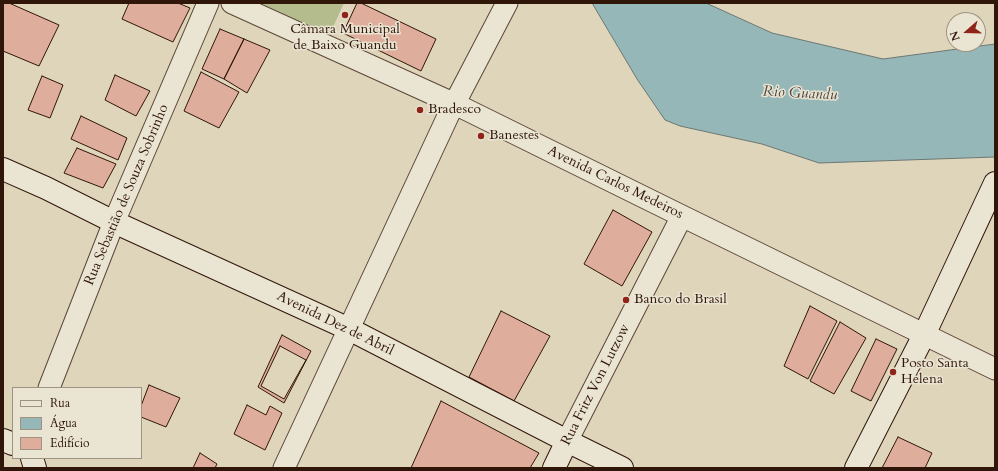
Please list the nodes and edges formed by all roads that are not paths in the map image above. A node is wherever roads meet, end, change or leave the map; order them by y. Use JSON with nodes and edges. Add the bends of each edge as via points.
{"nodes":[{"id":1,"x":208,"y":3,"type":"edge"},
{"id":2,"x":232,"y":3,"type":"edge"},
{"id":3,"x":507,"y":3,"type":"edge"},
{"id":4,"x":455,"y":104,"type":"junction"},
{"id":5,"x":3,"y":169,"type":"edge"},
{"id":6,"x":995,"y":183,"type":"edge"},
{"id":7,"x":989,"y":212,"type":"edge"},
{"id":8,"x":682,"y":216,"type":"junction"},
{"id":9,"x":114,"y":222,"type":"junction"},
{"id":10,"x":349,"y":329,"type":"junction"},
{"id":11,"x":924,"y":335,"type":"junction"},
{"id":12,"x":995,"y":369,"type":"edge"},
{"id":13,"x":49,"y":387,"type":"edge"},
{"id":14,"x":566,"y":442,"type":"junction"},
{"id":15,"x":284,"y":468,"type":"edge"},
{"id":16,"x":554,"y":468,"type":"edge"},
{"id":17,"x":622,"y":468,"type":"edge"},
{"id":18,"x":856,"y":468,"type":"edge"}],
"edges":[{"from":1,"to":9,"type":"street","name":"Rua Sebastião de Souza Sobrinho"},
{"from":2,"to":4,"type":"street","name":"Avenida Carlos Medeiros"},
{"from":3,"to":4,"type":"street"},
{"from":4,"to":8,"type":"street","name":"Avenida Carlos Medeiros"},
{"from":4,"to":10,"type":"street"},
{"from":5,"to":9,"type":"street","name":"Avenida Dez de Abril"},
{"from":6,"to":7,"type":"street"},
{"from":7,"to":11,"type":"street"},
{"from":8,"to":11,"type":"street","name":"Avenida Carlos Medeiros"},
{"from":8,"to":14,"type":"street","name":"Rua Fritz Von Lutzow"},
{"from":9,"to":10,"type":"street","name":"Avenida Dez de Abril"},
{"from":9,"to":13,"type":"street","name":"Rua Sebastião de Souza Sobrinho"},
{"from":10,"to":14,"type":"street","name":"Avenida Dez de Abril"},
{"from":10,"to":15,"type":"street"},
{"from":11,"to":12,"type":"street","name":"Avenida Carlos Medeiros"},
{"from":11,"to":18,"type":"street"},
{"from":14,"to":16,"type":"street","name":"Rua Fritz Von Lutzow"},
{"from":14,"to":17,"type":"street","name":"Avenida Dez de Abril"}]}
